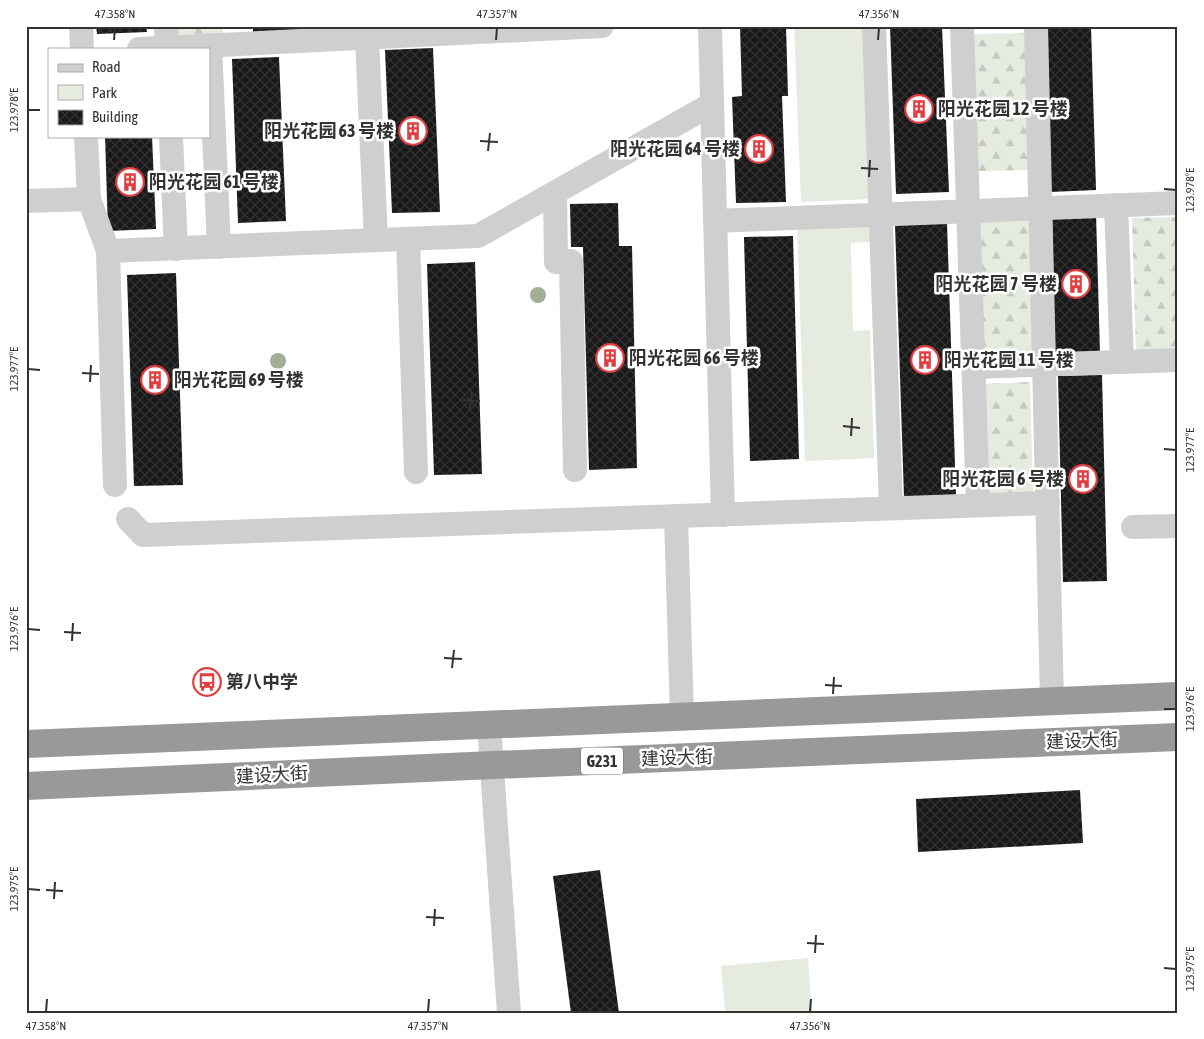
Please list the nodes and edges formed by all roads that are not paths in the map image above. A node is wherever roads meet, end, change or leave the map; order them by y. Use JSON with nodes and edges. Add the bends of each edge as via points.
{"nodes":[{"id":1,"x":82,"y":26,"type":"edge"},
{"id":2,"x":602,"y":26,"type":"edge"},
{"id":3,"x":710,"y":26,"type":"edge"},
{"id":4,"x":874,"y":26,"type":"edge"},
{"id":5,"x":962,"y":26,"type":"edge"},
{"id":6,"x":1036,"y":26,"type":"edge"},
{"id":7,"x":560,"y":27,"type":"edge"},
{"id":8,"x":401,"y":31,"type":"edge"},
{"id":9,"x":237,"y":35,"type":"edge"},
{"id":10,"x":367,"y":38,"type":"junction"},
{"id":11,"x":167,"y":41,"type":"edge"},
{"id":12,"x":210,"y":46,"type":"junction"},
{"id":13,"x":82,"y":48,"type":"edge"},
{"id":14,"x":143,"y":48,"type":"edge"},
{"id":15,"x":712,"y":104,"type":"junction"},
{"id":16,"x":86,"y":138,"type":"edge"},
{"id":17,"x":171,"y":138,"type":"edge"},
{"id":18,"x":555,"y":193,"type":"junction"},
{"id":19,"x":89,"y":198,"type":"junction"},
{"id":20,"x":26,"y":202,"type":"edge"},
{"id":21,"x":1178,"y":203,"type":"edge"},
{"id":22,"x":1116,"y":205,"type":"junction"},
{"id":23,"x":1041,"y":208,"type":"junction"},
{"id":24,"x":968,"y":211,"type":"junction"},
{"id":25,"x":880,"y":215,"type":"junction"},
{"id":26,"x":715,"y":221,"type":"junction"},
{"id":27,"x":408,"y":239,"type":"junction"},
{"id":28,"x":376,"y":240,"type":"junction"},
{"id":29,"x":219,"y":247,"type":"junction"},
{"id":30,"x":176,"y":249,"type":"junction"},
{"id":31,"x":108,"y":251,"type":"junction"},
{"id":32,"x":1178,"y":360,"type":"edge"},
{"id":33,"x":1122,"y":362,"type":"junction"},
{"id":34,"x":1044,"y":365,"type":"junction"},
{"id":35,"x":973,"y":367,"type":"junction"},
{"id":36,"x":575,"y":470,"type":"dead end"},
{"id":37,"x":416,"y":472,"type":"dead end"},
{"id":38,"x":115,"y":485,"type":"dead end"},
{"id":39,"x":1048,"y":503,"type":"junction"},
{"id":40,"x":978,"y":505,"type":"junction"},
{"id":41,"x":891,"y":508,"type":"junction"},
{"id":42,"x":723,"y":514,"type":"junction"},
{"id":43,"x":676,"y":516,"type":"junction"},
{"id":44,"x":128,"y":519,"type":"dead end"},
{"id":45,"x":1178,"y":526,"type":"edge"},
{"id":46,"x":1133,"y":527,"type":"dead end"},
{"id":47,"x":1178,"y":696,"type":"edge"},
{"id":48,"x":1052,"y":701,"type":"junction"},
{"id":49,"x":682,"y":717,"type":"junction"},
{"id":50,"x":489,"y":725,"type":"junction"},
{"id":51,"x":1178,"y":737,"type":"edge"},
{"id":52,"x":26,"y":744,"type":"edge"},
{"id":53,"x":493,"y":765,"type":"junction"},
{"id":54,"x":26,"y":786,"type":"edge"},
{"id":55,"x":509,"y":1013,"type":"edge"}],
"edges":[{"from":1,"to":13,"type":"street"},
{"from":2,"to":7,"type":"street"},
{"from":3,"to":15,"type":"street"},
{"from":4,"to":25,"type":"street"},
{"from":5,"to":24,"type":"street"},
{"from":6,"to":23,"type":"street"},
{"from":7,"to":8,"type":"street"},
{"from":8,"to":10,"type":"street"},
{"from":9,"to":10,"type":"street"},
{"from":9,"to":12,"type":"street"},
{"from":10,"to":28,"type":"street"},
{"from":11,"to":12,"type":"street"},
{"from":11,"to":14,"type":"street"},
{"from":12,"to":29,"type":"street"},
{"from":15,"to":18,"type":"street"},
{"from":15,"to":26,"type":"street"},
{"from":16,"to":19,"type":"street"},
{"from":17,"to":30,"type":"street"},
{"from":18,"to":27,"type":"street","via":[[478,236]]},
{"from":18,"to":36,"type":"street","via":[[556,262],[571,261]]},
{"from":19,"to":20,"type":"street"},
{"from":19,"to":31,"type":"street"},
{"from":21,"to":22,"type":"street"},
{"from":22,"to":23,"type":"street"},
{"from":22,"to":33,"type":"street"},
{"from":23,"to":24,"type":"street"},
{"from":23,"to":34,"type":"street"},
{"from":24,"to":25,"type":"street"},
{"from":24,"to":35,"type":"street"},
{"from":25,"to":26,"type":"street"},
{"from":25,"to":41,"type":"street"},
{"from":26,"to":42,"type":"street"},
{"from":27,"to":28,"type":"street"},
{"from":27,"to":37,"type":"street"},
{"from":28,"to":29,"type":"street"},
{"from":29,"to":30,"type":"street"},
{"from":30,"to":31,"type":"street"},
{"from":31,"to":38,"type":"street"},
{"from":32,"to":33,"type":"street"},
{"from":33,"to":34,"type":"street"},
{"from":34,"to":35,"type":"street"},
{"from":34,"to":39,"type":"street"},
{"from":35,"to":40,"type":"street"},
{"from":39,"to":40,"type":"street"},
{"from":39,"to":48,"type":"street"},
{"from":40,"to":41,"type":"street"},
{"from":41,"to":42,"type":"street"},
{"from":42,"to":43,"type":"street"},
{"from":43,"to":44,"type":"street","via":[[143,535]]},
{"from":43,"to":49,"type":"street"},
{"from":45,"to":46,"type":"street"},
{"from":47,"to":48,"type":"highway"},
{"from":48,"to":49,"type":"highway"},
{"from":49,"to":50,"type":"highway"},
{"from":50,"to":52,"type":"highway"},
{"from":50,"to":53,"type":"street"},
{"from":51,"to":53,"type":"highway","name":"建设大街","number":"G231"},
{"from":53,"to":54,"type":"highway","name":"建设大街","number":"G231"},
{"from":53,"to":55,"type":"street"}]}
